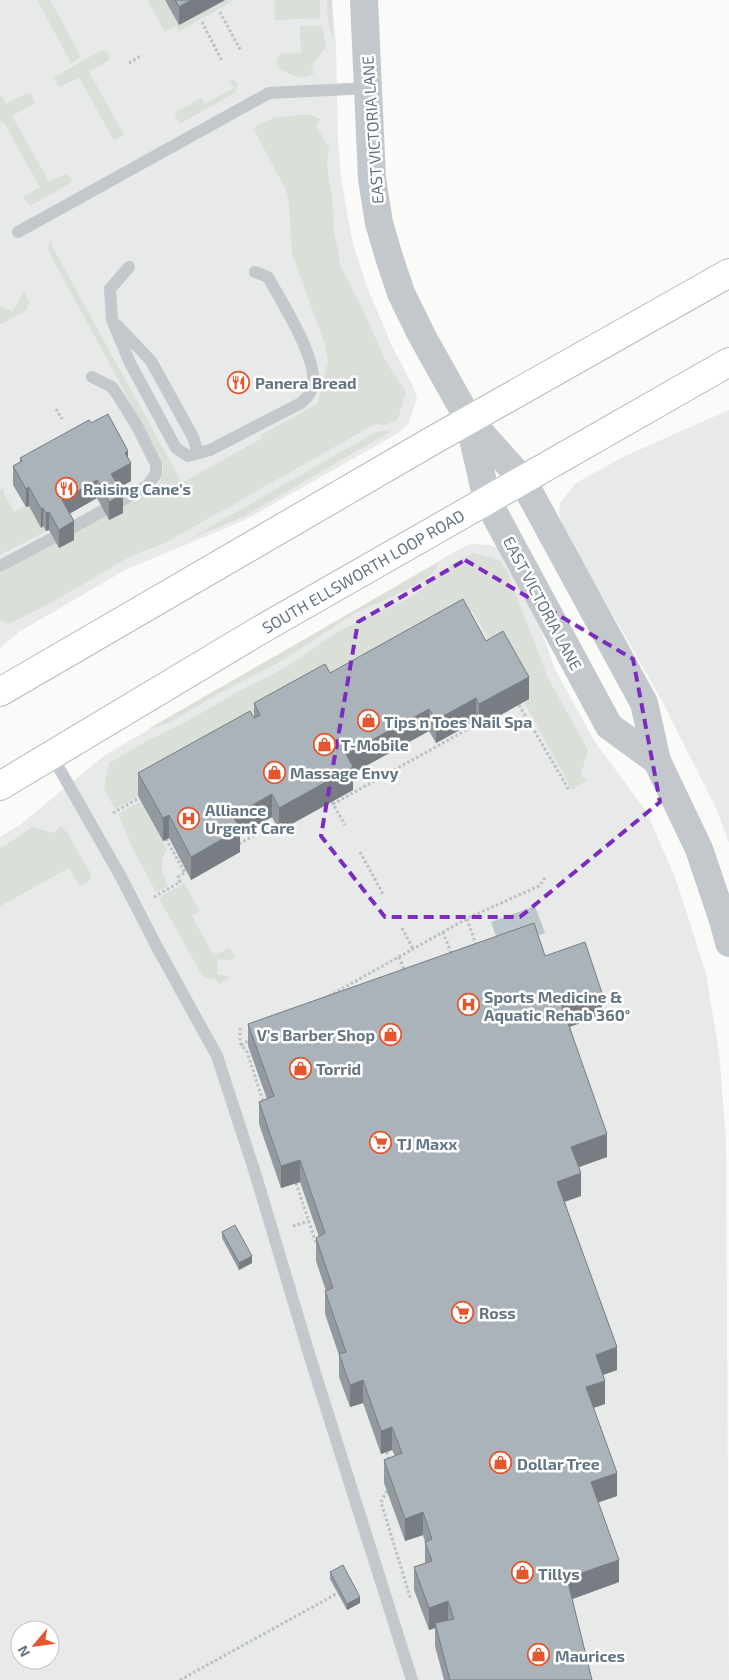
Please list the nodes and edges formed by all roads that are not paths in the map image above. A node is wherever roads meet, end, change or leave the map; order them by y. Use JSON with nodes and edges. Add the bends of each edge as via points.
{"nodes":[{"id":1,"x":364,"y":0,"type":"edge"},
{"id":2,"x":369,"y":88,"type":"junction"},
{"id":3,"x":18,"y":232,"type":"dead end"},
{"id":4,"x":129,"y":267,"type":"dead end"},
{"id":5,"x":255,"y":272,"type":"dead end"},
{"id":6,"x":729,"y":273,"type":"edge"},
{"id":7,"x":112,"y":320,"type":"junction"},
{"id":8,"x":729,"y":362,"type":"edge"},
{"id":9,"x":92,"y":377,"type":"dead end"},
{"id":10,"x":469,"y":420,"type":"junction"},
{"id":11,"x":198,"y":453,"type":"junction"},
{"id":12,"x":522,"y":479,"type":"junction"},
{"id":13,"x":487,"y":500,"type":"junction"},
{"id":14,"x":117,"y":503,"type":"edge"},
{"id":15,"x":104,"y":510,"type":"edge"},
{"id":16,"x":68,"y":530,"type":"edge"},
{"id":17,"x":53,"y":538,"type":"edge"},
{"id":18,"x":0,"y":566,"type":"edge"},
{"id":19,"x":0,"y":692,"type":"edge"},
{"id":20,"x":51,"y":754,"type":"junction"},
{"id":21,"x":657,"y":761,"type":"junction"},
{"id":22,"x":0,"y":786,"type":"edge"},
{"id":23,"x":729,"y":943,"type":"edge"},
{"id":24,"x":412,"y":1680,"type":"edge"}],
"edges":[{"from":1,"to":2,"type":"street","name":"EAST VICTORIA LANE"},
{"from":2,"to":3,"type":"lane","via":[[269,93]]},
{"from":2,"to":10,"type":"street","name":"EAST VICTORIA LANE","via":[[372,179],[389,257],[422,336]]},
{"from":4,"to":7,"type":"lane","via":[[110,289]]},
{"from":5,"to":11,"type":"lane","via":[[268,277],[309,354],[314,374],[311,391],[301,403],[210,450]]},
{"from":6,"to":10,"type":"main road"},
{"from":7,"to":11,"type":"lane","via":[[151,361],[193,437]]},
{"from":7,"to":11,"type":"lane","via":[[130,363],[176,448],[188,456]]},
{"from":8,"to":12,"type":"main road","name":"SOUTH ELLSWORTH LOOP ROAD"},
{"from":9,"to":14,"type":"lane","via":[[112,387],[156,464],[156,474],[147,486]]},
{"from":10,"to":12,"type":"street","name":"EAST VICTORIA LANE"},
{"from":10,"to":13,"type":"street","name":"EAST VICTORIA LANE"},
{"from":10,"to":19,"type":"main road"},
{"from":12,"to":13,"type":"main road","name":"SOUTH ELLSWORTH LOOP ROAD"},
{"from":12,"to":21,"type":"street","name":"EAST VICTORIA LANE","via":[[644,703]]},
{"from":13,"to":20,"type":"main road","name":"SOUTH ELLSWORTH LOOP ROAD"},
{"from":13,"to":21,"type":"street","name":"EAST VICTORIA LANE","via":[[609,726]]},
{"from":15,"to":16,"type":"lane"},
{"from":17,"to":18,"type":"lane"},
{"from":20,"to":22,"type":"main road","name":"SOUTH ELLSWORTH LOOP ROAD"},
{"from":20,"to":24,"type":"lane","via":[[217,1056]]},
{"from":21,"to":23,"type":"street","name":"EAST VICTORIA LANE","via":[[699,849]]}]}
